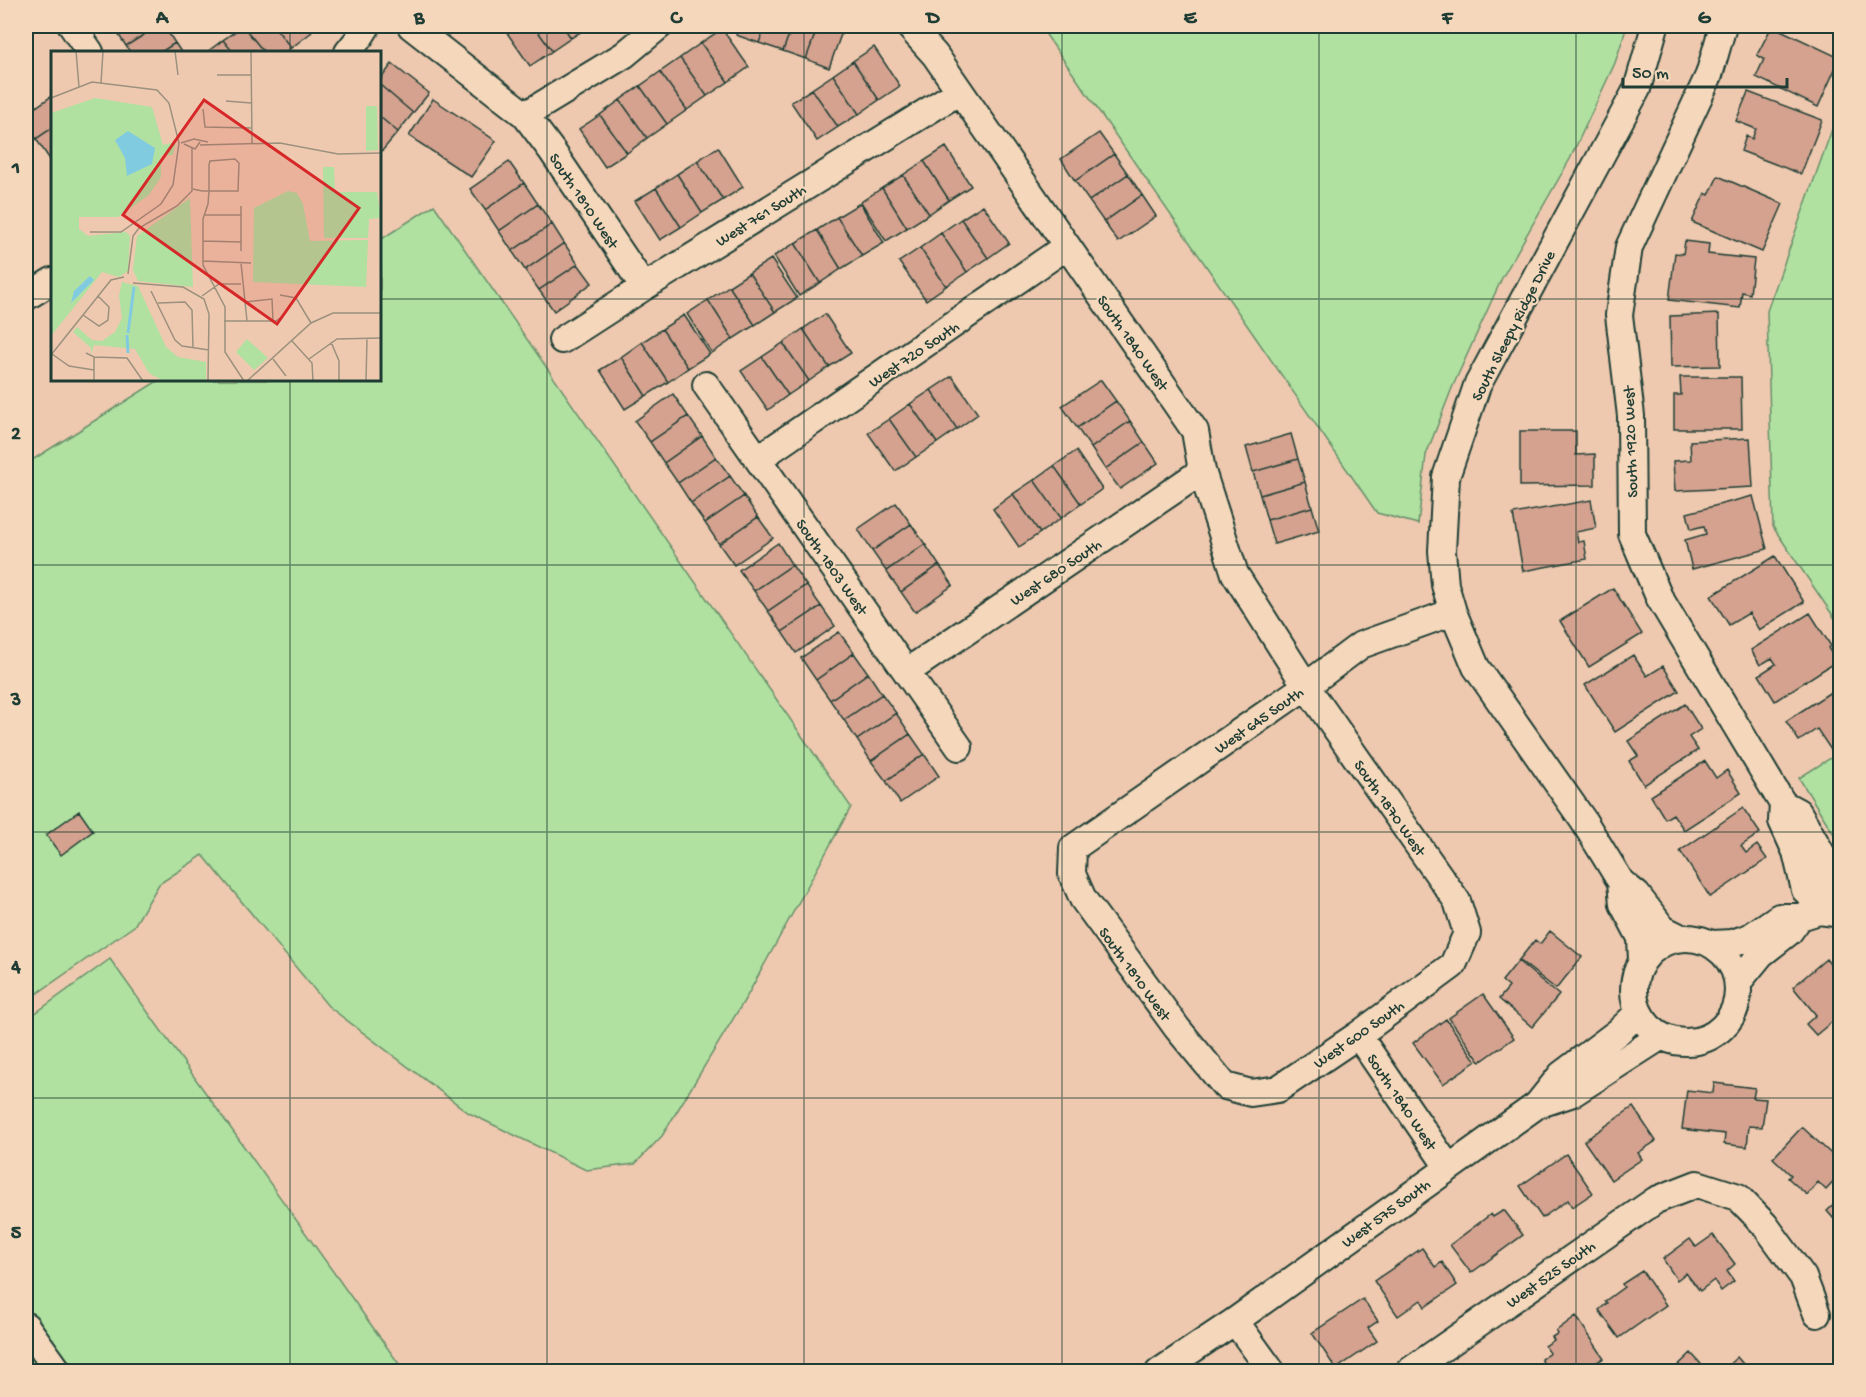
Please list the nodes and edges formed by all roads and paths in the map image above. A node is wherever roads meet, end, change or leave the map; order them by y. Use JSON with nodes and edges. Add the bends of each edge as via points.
{"nodes":[{"id":1,"x":72,"y":26,"type":"edge"},
{"id":2,"x":367,"y":26,"type":"edge"},
{"id":3,"x":411,"y":26,"type":"edge"},
{"id":4,"x":659,"y":26,"type":"edge"},
{"id":5,"x":909,"y":26,"type":"edge"},
{"id":6,"x":1655,"y":26,"type":"edge"},
{"id":7,"x":1724,"y":26,"type":"edge"},
{"id":8,"x":89,"y":51,"type":"edge"},
{"id":9,"x":349,"y":51,"type":"edge"},
{"id":10,"x":960,"y":91,"type":"junction"},
{"id":11,"x":525,"y":115,"type":"junction"},
{"id":12,"x":1067,"y":246,"type":"junction"},
{"id":13,"x":51,"y":282,"type":"edge"},
{"id":14,"x":644,"y":287,"type":"junction"},
{"id":15,"x":26,"y":297,"type":"edge"},
{"id":16,"x":562,"y":340,"type":"dead end"},
{"id":17,"x":706,"y":385,"type":"dead end"},
{"id":18,"x":758,"y":459,"type":"junction"},
{"id":19,"x":1202,"y":471,"type":"junction"},
{"id":20,"x":1453,"y":612,"type":"junction"},
{"id":21,"x":908,"y":671,"type":"junction"},
{"id":22,"x":1305,"y":686,"type":"junction"},
{"id":23,"x":959,"y":747,"type":"dead end"},
{"id":24,"x":1073,"y":848,"type":"joint"},
{"id":25,"x":1621,"y":882,"type":"junction"},
{"id":26,"x":1819,"y":910,"type":"edge"},
{"id":27,"x":1467,"y":933,"type":"joint"},
{"id":28,"x":1681,"y":938,"type":"junction"},
{"id":29,"x":1712,"y":944,"type":"junction"},
{"id":30,"x":1642,"y":961,"type":"junction"},
{"id":31,"x":1738,"y":982,"type":"junction"},
{"id":32,"x":1638,"y":1013,"type":"junction"},
{"id":33,"x":1358,"y":1035,"type":"junction"},
{"id":34,"x":1660,"y":1036,"type":"junction"},
{"id":35,"x":1225,"y":1086,"type":"joint"},
{"id":36,"x":1537,"y":1105,"type":"junction"},
{"id":37,"x":1448,"y":1167,"type":"junction"},
{"id":38,"x":1817,"y":1314,"type":"dead end"},
{"id":39,"x":1235,"y":1321,"type":"junction"},
{"id":40,"x":26,"y":1326,"type":"edge"},
{"id":41,"x":59,"y":1371,"type":"edge"},
{"id":42,"x":1159,"y":1371,"type":"edge"},
{"id":43,"x":1272,"y":1371,"type":"edge"},
{"id":44,"x":1408,"y":1371,"type":"edge"}],
"edges":[{"from":1,"to":8,"type":"street"},
{"from":2,"to":9,"type":"street"},
{"from":3,"to":11,"type":"street","name":"South 1810 West"},
{"from":4,"to":11,"type":"street","via":[[624,55]]},
{"from":5,"to":10,"type":"street","name":"South 1840 West"},
{"from":6,"to":20,"type":"street","name":"South Sleepy Ridge Drive","via":[[1637,89],[1476,386],[1446,477],[1442,551],[1445,585]]},
{"from":7,"to":26,"type":"street","name":"South 1920 West","via":[[1709,75],[1629,247],[1618,315],[1631,416],[1632,534],[1659,597],[1783,804],[1798,812],[1824,858],[1827,884]]},
{"from":10,"to":12,"type":"street","name":"South 1840 West"},
{"from":10,"to":14,"type":"street","name":"West 761 South"},
{"from":11,"to":14,"type":"street","name":"South 1810 West"},
{"from":12,"to":18,"type":"street","name":"West 720 South"},
{"from":12,"to":19,"type":"street","name":"South 1840 West","via":[[1195,431]]},
{"from":13,"to":15,"type":"street"},
{"from":14,"to":16,"type":"street","name":"West 761 South"},
{"from":17,"to":18,"type":"street","name":"South 1803 West"},
{"from":18,"to":21,"type":"street","name":"South 1803 West"},
{"from":19,"to":21,"type":"street","name":"West 680 South"},
{"from":19,"to":22,"type":"street","name":"South 1840 West","via":[[1235,574]]},
{"from":20,"to":22,"type":"street","name":"West 645 South","via":[[1362,645]]},
{"from":20,"to":25,"type":"street","name":"South Sleepy Ridge Drive","via":[[1476,667],[1583,820]]},
{"from":21,"to":23,"type":"street","name":"South 1803 West"},
{"from":22,"to":24,"type":"street","name":"West 645 South"},
{"from":22,"to":27,"type":"street","name":"South 1870 West","via":[[1457,901]]},
{"from":24,"to":35,"type":"street","name":"South 1810 West","via":[[1072,874],[1083,899],[1177,1028]]},
{"from":25,"to":28,"type":"street","name":"South Sleepy Ridge Drive","via":[[1637,895],[1663,929]]},
{"from":25,"to":30,"type":"street","name":"South Sleepy Ridge Drive","via":[[1623,904],[1641,938]]},
{"from":26,"to":29,"type":"street","via":[[1779,917],[1750,937]]},
{"from":26,"to":31,"type":"street","via":[[1761,954]]},
{"from":27,"to":33,"type":"street","name":"West 600 South","via":[[1453,965]]},
{"from":28,"to":29,"type":"street"},
{"from":28,"to":30,"type":"street","via":[[1654,948]]},
{"from":29,"to":31,"type":"street","via":[[1726,955]]},
{"from":30,"to":32,"type":"street","via":[[1633,995]]},
{"from":31,"to":34,"type":"street","via":[[1738,1000],[1722,1028],[1689,1043]]},
{"from":32,"to":34,"type":"street"},
{"from":32,"to":36,"type":"street","name":"West 575 South","via":[[1561,1075]]},
{"from":33,"to":35,"type":"street","name":"West 600 South","via":[[1278,1089],[1251,1093]]},
{"from":33,"to":37,"type":"street","name":"South 1840 West"},
{"from":34,"to":36,"type":"street","name":"West 575 South","via":[[1573,1093]]},
{"from":36,"to":37,"type":"street","name":"West 575 South"},
{"from":37,"to":39,"type":"street","name":"West 575 South"},
{"from":38,"to":44,"type":"street","name":"West 525 South","via":[[1803,1277],[1765,1225],[1738,1197],[1697,1184],[1656,1200]]},
{"from":39,"to":42,"type":"street","name":"West 575 South"},
{"from":39,"to":43,"type":"street"},
{"from":40,"to":41,"type":"street"}]}
